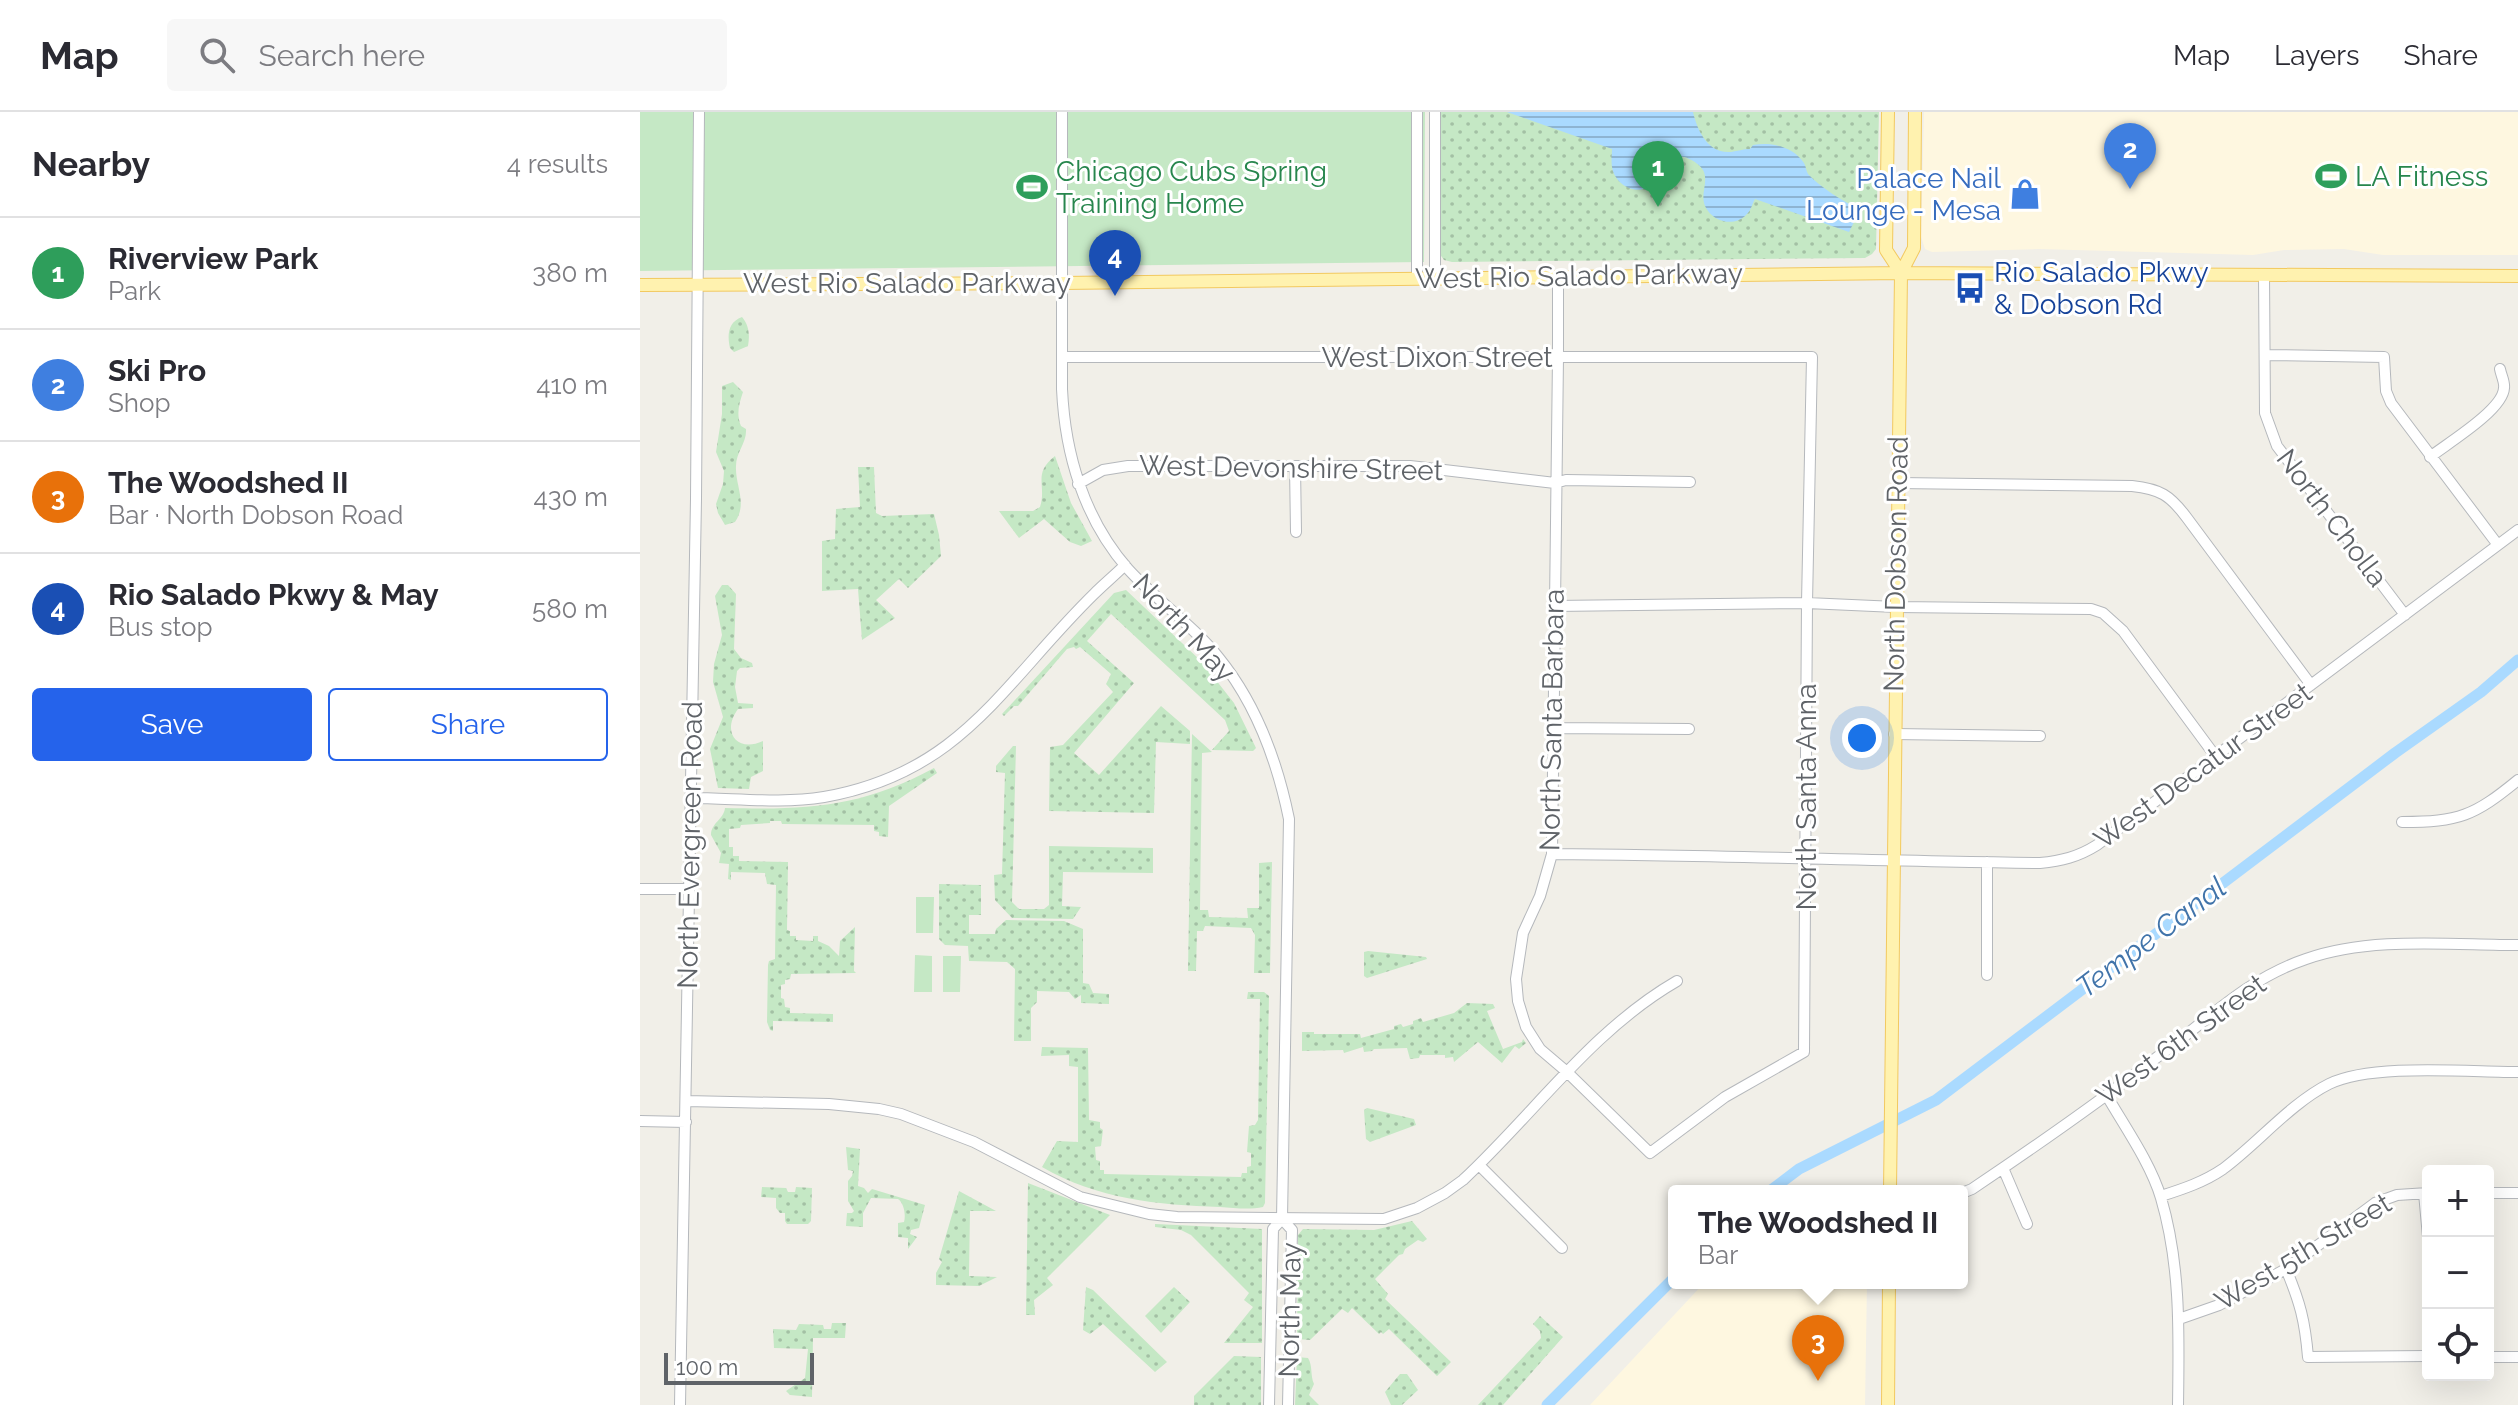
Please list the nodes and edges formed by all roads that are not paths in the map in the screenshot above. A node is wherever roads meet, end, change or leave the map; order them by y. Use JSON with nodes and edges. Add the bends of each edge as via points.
{"nodes":[{"id":1,"x":699,"y":112,"type":"edge"},
{"id":2,"x":1062,"y":112,"type":"edge"},
{"id":3,"x":1417,"y":112,"type":"edge"},
{"id":4,"x":1435,"y":112,"type":"edge"},
{"id":5,"x":1888,"y":112,"type":"edge"},
{"id":6,"x":1915,"y":112,"type":"edge"},
{"id":7,"x":1901,"y":273,"type":"junction"},
{"id":8,"x":2264,"y":275,"type":"junction"},
{"id":9,"x":2518,"y":276,"type":"edge"},
{"id":10,"x":1558,"y":277,"type":"junction"},
{"id":11,"x":1417,"y":278,"type":"junction"},
{"id":12,"x":1435,"y":278,"type":"junction"},
{"id":13,"x":1062,"y":283,"type":"junction"},
{"id":14,"x":698,"y":284,"type":"junction"},
{"id":15,"x":640,"y":285,"type":"edge"},
{"id":16,"x":2266,"y":355,"type":"junction"},
{"id":17,"x":1062,"y":357,"type":"junction"},
{"id":18,"x":1558,"y":357,"type":"junction"},
{"id":19,"x":1812,"y":357,"type":"joint"},
{"id":20,"x":2500,"y":369,"type":"dead end"},
{"id":21,"x":2430,"y":457,"type":"junction"},
{"id":22,"x":1295,"y":466,"type":"junction"},
{"id":23,"x":1690,"y":482,"type":"dead end"},
{"id":24,"x":1555,"y":483,"type":"junction"},
{"id":25,"x":1898,"y":483,"type":"junction"},
{"id":26,"x":1078,"y":484,"type":"junction"},
{"id":27,"x":2518,"y":530,"type":"edge"},
{"id":28,"x":1296,"y":532,"type":"dead end"},
{"id":29,"x":2498,"y":545,"type":"junction"},
{"id":30,"x":1125,"y":565,"type":"junction"},
{"id":31,"x":1807,"y":603,"type":"junction"},
{"id":32,"x":1554,"y":606,"type":"junction"},
{"id":33,"x":1896,"y":607,"type":"junction"},
{"id":34,"x":2405,"y":615,"type":"junction"},
{"id":35,"x":2311,"y":685,"type":"junction"},
{"id":36,"x":1553,"y":728,"type":"junction"},
{"id":37,"x":1689,"y":729,"type":"dead end"},
{"id":38,"x":1894,"y":734,"type":"junction"},
{"id":39,"x":2040,"y":736,"type":"dead end"},
{"id":40,"x":2216,"y":757,"type":"junction"},
{"id":41,"x":2518,"y":780,"type":"edge"},
{"id":42,"x":690,"y":798,"type":"junction"},
{"id":43,"x":2402,"y":822,"type":"dead end"},
{"id":44,"x":1552,"y":854,"type":"junction"},
{"id":45,"x":1805,"y":858,"type":"junction"},
{"id":46,"x":1893,"y":862,"type":"junction"},
{"id":47,"x":1987,"y":862,"type":"junction"},
{"id":48,"x":640,"y":889,"type":"edge"},
{"id":49,"x":689,"y":889,"type":"junction"},
{"id":50,"x":2518,"y":945,"type":"edge"},
{"id":51,"x":1987,"y":975,"type":"dead end"},
{"id":52,"x":1677,"y":981,"type":"dead end"},
{"id":53,"x":1567,"y":1072,"type":"junction"},
{"id":54,"x":2518,"y":1072,"type":"edge"},
{"id":55,"x":2107,"y":1096,"type":"junction"},
{"id":56,"x":686,"y":1101,"type":"junction"},
{"id":57,"x":640,"y":1121,"type":"edge"},
{"id":58,"x":686,"y":1122,"type":"junction"},
{"id":59,"x":1650,"y":1153,"type":"joint"},
{"id":60,"x":1479,"y":1165,"type":"junction"},
{"id":61,"x":2003,"y":1168,"type":"junction"},
{"id":62,"x":1890,"y":1185,"type":"edge"},
{"id":63,"x":1968,"y":1191,"type":"edge"},
{"id":64,"x":2422,"y":1193,"type":"edge"},
{"id":65,"x":2494,"y":1193,"type":"edge"},
{"id":66,"x":2518,"y":1193,"type":"edge"},
{"id":67,"x":2161,"y":1196,"type":"junction"},
{"id":68,"x":1282,"y":1219,"type":"junction"},
{"id":69,"x":2027,"y":1224,"type":"dead end"},
{"id":70,"x":1562,"y":1248,"type":"dead end"},
{"id":71,"x":2286,"y":1269,"type":"junction"},
{"id":72,"x":1889,"y":1289,"type":"edge"},
{"id":73,"x":2179,"y":1319,"type":"junction"},
{"id":74,"x":2422,"y":1356,"type":"edge"},
{"id":75,"x":2494,"y":1357,"type":"edge"},
{"id":76,"x":2518,"y":1357,"type":"edge"},
{"id":77,"x":680,"y":1405,"type":"edge"},
{"id":78,"x":1269,"y":1405,"type":"edge"},
{"id":79,"x":1288,"y":1405,"type":"edge"},
{"id":80,"x":1888,"y":1405,"type":"edge"},
{"id":81,"x":2178,"y":1405,"type":"edge"}],
"edges":[{"from":1,"to":14,"type":"street","name":"North Evergreen Road"},
{"from":2,"to":13,"type":"street","name":"North May"},
{"from":3,"to":11,"type":"street"},
{"from":4,"to":12,"type":"street"},
{"from":5,"to":7,"type":"main road","name":"North Dobson Road","via":[[1886,250]]},
{"from":6,"to":7,"type":"main road","name":"North Dobson Road","via":[[1914,248]]},
{"from":7,"to":8,"type":"main road","name":"West Rio Salado Parkway"},
{"from":7,"to":10,"type":"main road","name":"West Rio Salado Parkway"},
{"from":7,"to":25,"type":"main road","name":"North Dobson Road"},
{"from":8,"to":9,"type":"main road","name":"West Rio Salado Parkway"},
{"from":8,"to":16,"type":"street","name":"North Cholla"},
{"from":10,"to":12,"type":"main road","name":"West Rio Salado Parkway"},
{"from":10,"to":18,"type":"street","name":"North Santa Barbara"},
{"from":11,"to":12,"type":"main road","name":"West Rio Salado Parkway"},
{"from":11,"to":13,"type":"main road","name":"West Rio Salado Parkway"},
{"from":13,"to":14,"type":"main road","name":"West Rio Salado Parkway"},
{"from":13,"to":17,"type":"street","name":"North May"},
{"from":14,"to":15,"type":"main road","name":"West Rio Salado Parkway"},
{"from":14,"to":42,"type":"street","name":"North Evergreen Road"},
{"from":16,"to":21,"type":"street","via":[[2384,357],[2391,403]]},
{"from":16,"to":34,"type":"street","name":"North Cholla","via":[[2265,413],[2277,446]]},
{"from":17,"to":18,"type":"street","name":"West Dixon Street"},
{"from":17,"to":26,"type":"street","name":"North May","via":[[1063,415]]},
{"from":18,"to":19,"type":"street","name":"West Dixon Street"},
{"from":18,"to":24,"type":"street","name":"North Santa Barbara"},
{"from":19,"to":31,"type":"street","name":"North Santa Anna"},
{"from":20,"to":21,"type":"street","via":[[2505,387],[2501,399]]},
{"from":21,"to":29,"type":"street"},
{"from":22,"to":24,"type":"street","name":"West Devonshire Street","via":[[1410,466]]},
{"from":22,"to":26,"type":"street","name":"West Devonshire Street","via":[[1128,466],[1103,470]]},
{"from":22,"to":28,"type":"street"},
{"from":23,"to":24,"type":"street","name":"West Devonshire Street"},
{"from":24,"to":32,"type":"street","name":"North Santa Barbara"},
{"from":25,"to":33,"type":"main road","name":"North Dobson Road"},
{"from":25,"to":35,"type":"street","via":[[2132,486],[2163,493],[2175,502]]},
{"from":26,"to":30,"type":"street","name":"North May","via":[[1106,541]]},
{"from":27,"to":29,"type":"street","name":"West Decatur Street"},
{"from":29,"to":34,"type":"street","name":"West Decatur Street"},
{"from":30,"to":42,"type":"street","via":[[981,717],[897,777],[821,797]]},
{"from":30,"to":68,"type":"street","name":"North May","via":[[1218,656],[1259,721],[1283,789],[1289,837]]},
{"from":31,"to":32,"type":"street"},
{"from":31,"to":33,"type":"street"},
{"from":31,"to":45,"type":"street","name":"North Santa Anna"},
{"from":32,"to":36,"type":"street","name":"North Santa Barbara"},
{"from":33,"to":38,"type":"main road","name":"North Dobson Road"},
{"from":33,"to":40,"type":"street","via":[[2076,608],[2103,613],[2123,631]]},
{"from":34,"to":35,"type":"street","name":"West Decatur Street"},
{"from":35,"to":40,"type":"street","name":"West Decatur Street"},
{"from":36,"to":37,"type":"street"},
{"from":36,"to":44,"type":"street","name":"North Santa Barbara"},
{"from":38,"to":39,"type":"street"},
{"from":38,"to":46,"type":"main road","name":"North Dobson Road"},
{"from":40,"to":47,"type":"street","name":"West Decatur Street","via":[[2084,853],[2064,861]]},
{"from":41,"to":43,"type":"street","via":[[2469,814]]},
{"from":42,"to":49,"type":"street","name":"North Evergreen Road"},
{"from":44,"to":45,"type":"street","name":"West Decatur Street"},
{"from":44,"to":53,"type":"street","name":"North Santa Barbara","via":[[1523,933],[1516,979],[1526,1027],[1540,1049]]},
{"from":45,"to":46,"type":"street","name":"West Decatur Street"},
{"from":45,"to":59,"type":"street","name":"North Santa Anna","via":[[1804,1052],[1725,1097]]},
{"from":46,"to":47,"type":"street","name":"West Decatur Street"},
{"from":46,"to":62,"type":"main road","name":"North Dobson Road"},
{"from":47,"to":51,"type":"street"},
{"from":48,"to":49,"type":"street"},
{"from":49,"to":56,"type":"street","name":"North Evergreen Road"},
{"from":50,"to":55,"type":"street","name":"West 6th Street","via":[[2392,945],[2309,958],[2249,985]]},
{"from":52,"to":53,"type":"street","via":[[1628,1015]]},
{"from":53,"to":59,"type":"street","name":"North Santa Barbara"},
{"from":53,"to":60,"type":"street"},
{"from":54,"to":67,"type":"street","via":[[2352,1076],[2319,1091],[2222,1169]]},
{"from":55,"to":61,"type":"street","name":"West 6th Street"},
{"from":55,"to":67,"type":"street"},
{"from":56,"to":58,"type":"street","name":"North Evergreen Road"},
{"from":56,"to":68,"type":"street","via":[[879,1109],[953,1132],[1080,1197],[1149,1214]]},
{"from":57,"to":58,"type":"street"},
{"from":58,"to":77,"type":"street","name":"North Evergreen Road"},
{"from":60,"to":68,"type":"street","via":[[1445,1193],[1384,1219]]},
{"from":60,"to":70,"type":"street"},
{"from":61,"to":63,"type":"street","name":"West 6th Street"},
{"from":61,"to":69,"type":"street"},
{"from":64,"to":71,"type":"street","name":"West 5th Street","via":[[2375,1203]]},
{"from":65,"to":66,"type":"street"},
{"from":67,"to":73,"type":"street","via":[[2176,1263]]},
{"from":68,"to":78,"type":"street","name":"North May","via":[[1273,1229]]},
{"from":68,"to":79,"type":"street","name":"North May","via":[[1292,1230]]},
{"from":71,"to":73,"type":"street","name":"West 5th Street","via":[[2219,1305]]},
{"from":71,"to":74,"type":"street","via":[[2301,1304],[2308,1357]]},
{"from":72,"to":80,"type":"main road"},
{"from":73,"to":81,"type":"street"},
{"from":75,"to":76,"type":"street"}]}
